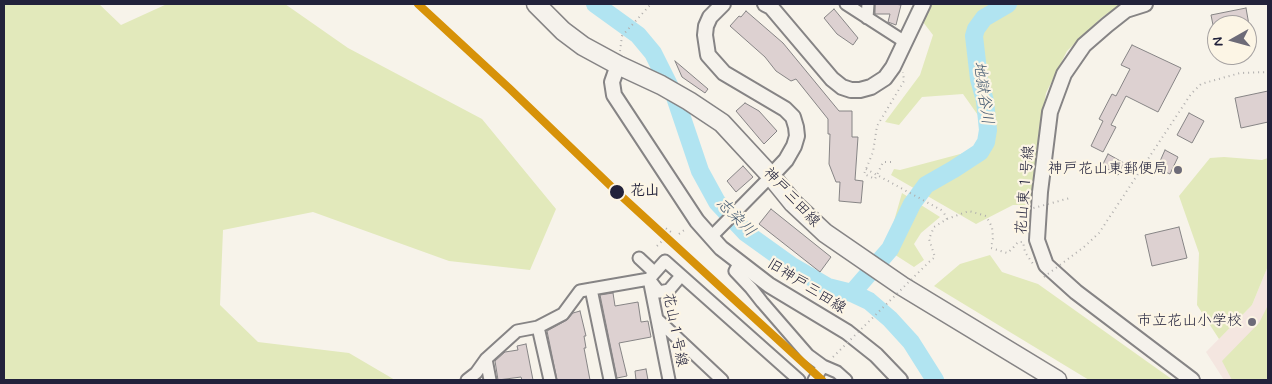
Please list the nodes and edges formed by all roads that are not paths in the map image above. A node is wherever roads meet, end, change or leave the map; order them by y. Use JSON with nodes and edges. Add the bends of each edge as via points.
{"nodes":[{"id":1,"x":536,"y":4,"type":"edge"},
{"id":2,"x":723,"y":4,"type":"edge"},
{"id":3,"x":765,"y":4,"type":"edge"},
{"id":4,"x":846,"y":4,"type":"edge"},
{"id":5,"x":868,"y":4,"type":"edge"},
{"id":6,"x":923,"y":4,"type":"edge"},
{"id":7,"x":1145,"y":4,"type":"edge"},
{"id":8,"x":867,"y":18,"type":"junction"},
{"id":9,"x":905,"y":42,"type":"junction"},
{"id":10,"x":626,"y":68,"type":"junction"},
{"id":11,"x":771,"y":176,"type":"junction"},
{"id":12,"x":715,"y":232,"type":"junction"},
{"id":13,"x":639,"y":258,"type":"dead end"},
{"id":14,"x":739,"y":264,"type":"junction"},
{"id":15,"x":651,"y":276,"type":"junction"},
{"id":16,"x":680,"y":277,"type":"junction"},
{"id":17,"x":591,"y":289,"type":"junction"},
{"id":18,"x":657,"y":319,"type":"junction"},
{"id":19,"x":538,"y":327,"type":"junction"},
{"id":20,"x":486,"y":359,"type":"junction"},
{"id":21,"x":824,"y":366,"type":"junction"},
{"id":22,"x":467,"y":380,"type":"edge"},
{"id":23,"x":490,"y":380,"type":"edge"},
{"id":24,"x":550,"y":380,"type":"edge"},
{"id":25,"x":610,"y":380,"type":"edge"},
{"id":26,"x":669,"y":380,"type":"edge"},
{"id":27,"x":722,"y":380,"type":"edge"},
{"id":28,"x":799,"y":380,"type":"edge"},
{"id":29,"x":814,"y":380,"type":"edge"},
{"id":30,"x":846,"y":380,"type":"edge"},
{"id":31,"x":900,"y":380,"type":"edge"},
{"id":32,"x":1057,"y":380,"type":"edge"},
{"id":33,"x":1192,"y":380,"type":"edge"}],
"edges":[{"from":1,"to":10,"type":"main road","name":"神戸三田線","via":[[568,35]]},
{"from":2,"to":11,"type":"street","via":[[706,26],[708,55],[724,73],[786,109],[796,127],[794,146]]},
{"from":3,"to":9,"type":"street","via":[[771,7],[818,65],[842,87],[851,90],[870,87],[885,78]]},
{"from":4,"to":8,"type":"street"},
{"from":5,"to":8,"type":"street"},
{"from":6,"to":9,"type":"street"},
{"from":7,"to":33,"type":"street","name":"花山東１号線","via":[[1126,10],[1107,25],[1084,45],[1064,74],[1050,112],[1037,240],[1046,265],[1076,292]]},
{"from":8,"to":9,"type":"street"},
{"from":10,"to":11,"type":"main road","name":"神戸三田線","via":[[689,101],[722,123]]},
{"from":10,"to":12,"type":"street","name":"旧神戸三田線","via":[[612,82],[614,95],[697,221]]},
{"from":11,"to":12,"type":"street"},
{"from":11,"to":32,"type":"main road","name":"神戸三田線","via":[[825,234]]},
{"from":12,"to":14,"type":"street","name":"旧神戸三田線","via":[[721,248]]},
{"from":13,"to":15,"type":"street"},
{"from":14,"to":21,"type":"street","via":[[735,271],[808,355]]},
{"from":14,"to":31,"type":"street","name":"旧神戸三田線","via":[[791,300],[847,332]]},
{"from":15,"to":16,"type":"street","name":"花山１号線","via":[[665,261]]},
{"from":15,"to":16,"type":"street","via":[[659,292],[669,290]]},
{"from":15,"to":17,"type":"street"},
{"from":15,"to":18,"type":"street","name":"花山１号線"},
{"from":16,"to":28,"type":"street","name":"花山１号線"},
{"from":17,"to":19,"type":"street","via":[[580,292],[563,314]]},
{"from":17,"to":25,"type":"street"},
{"from":18,"to":26,"type":"street","name":"花山１号線"},
{"from":18,"to":27,"type":"street"},
{"from":19,"to":20,"type":"street","via":[[517,331]]},
{"from":19,"to":24,"type":"street"},
{"from":20,"to":22,"type":"street"},
{"from":20,"to":23,"type":"street"},
{"from":21,"to":29,"type":"street"},
{"from":21,"to":30,"type":"street"}]}
